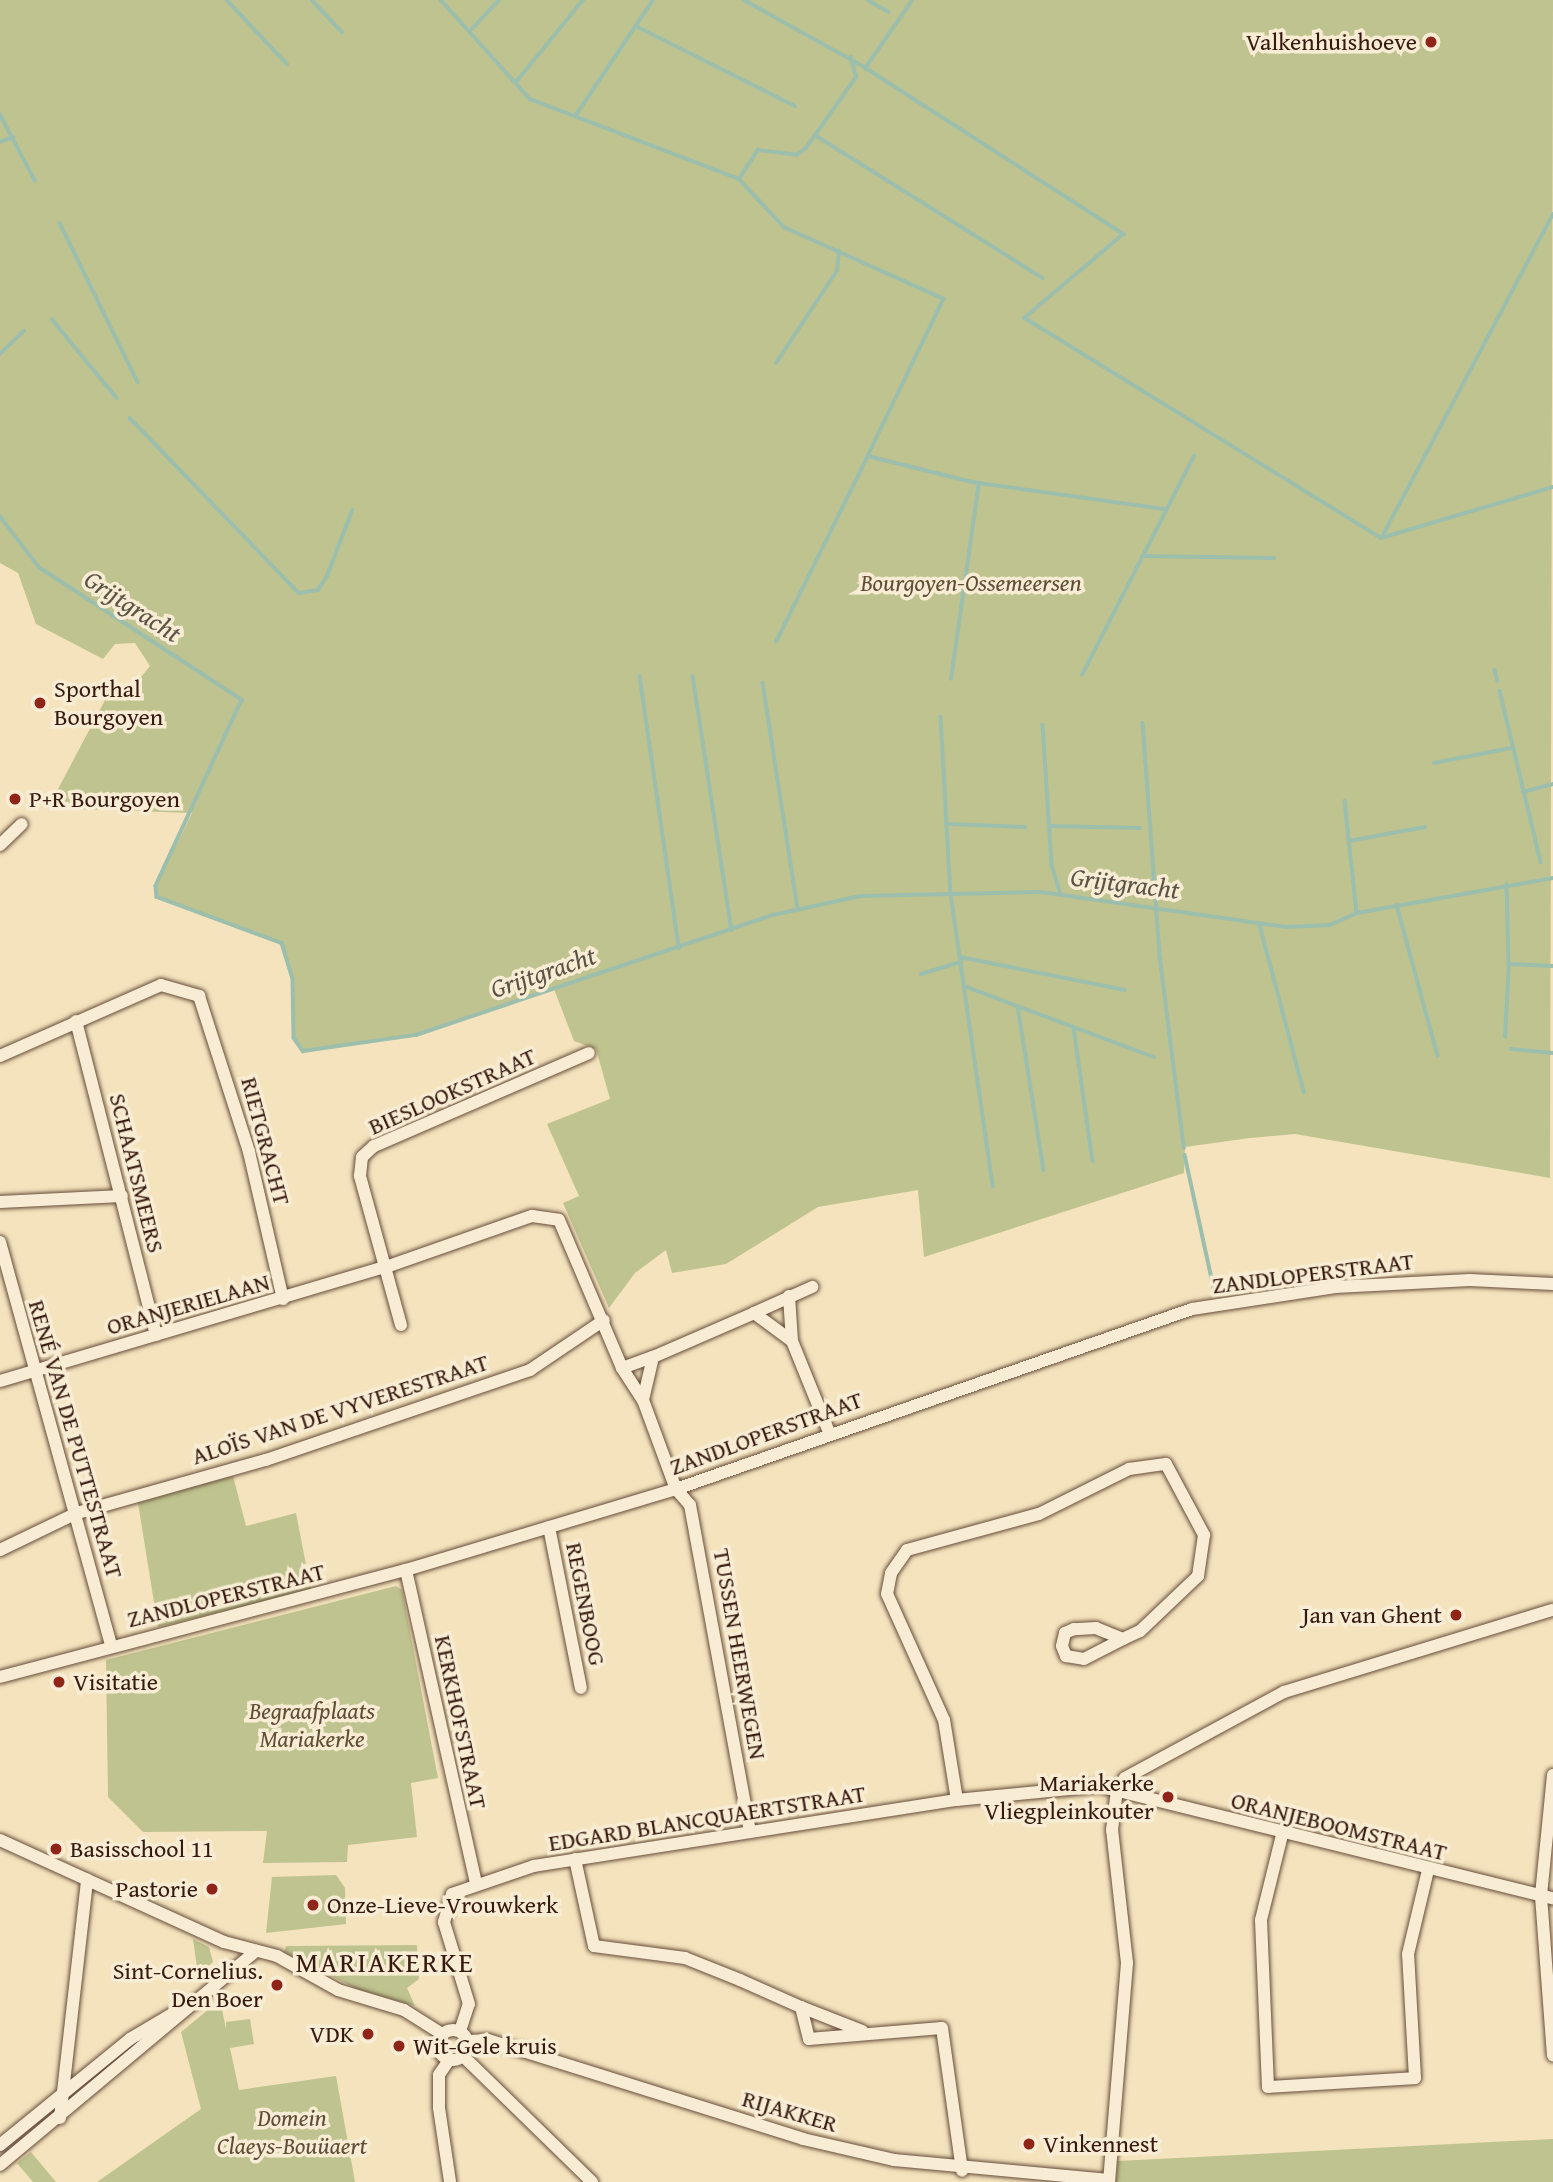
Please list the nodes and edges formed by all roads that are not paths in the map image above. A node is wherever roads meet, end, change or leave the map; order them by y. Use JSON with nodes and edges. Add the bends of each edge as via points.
{"nodes":[{"id":1,"x":22,"y":824,"type":"dead end"},
{"id":2,"x":0,"y":845,"type":"edge"},
{"id":3,"x":76,"y":1021,"type":"junction"},
{"id":4,"x":589,"y":1053,"type":"dead end"},
{"id":5,"x":0,"y":1056,"type":"edge"},
{"id":6,"x":122,"y":1196,"type":"junction"},
{"id":7,"x":0,"y":1202,"type":"edge"},
{"id":8,"x":0,"y":1242,"type":"edge"},
{"id":9,"x":387,"y":1267,"type":"junction"},
{"id":10,"x":1553,"y":1284,"type":"edge"},
{"id":11,"x":812,"y":1287,"type":"dead end"},
{"id":12,"x":789,"y":1296,"type":"junction"},
{"id":13,"x":283,"y":1299,"type":"junction"},
{"id":14,"x":754,"y":1313,"type":"junction"},
{"id":15,"x":604,"y":1320,"type":"junction"},
{"id":16,"x":401,"y":1325,"type":"dead end"},
{"id":17,"x":156,"y":1335,"type":"junction"},
{"id":18,"x":792,"y":1341,"type":"junction"},
{"id":19,"x":653,"y":1357,"type":"junction"},
{"id":20,"x":622,"y":1368,"type":"junction"},
{"id":21,"x":34,"y":1369,"type":"junction"},
{"id":22,"x":0,"y":1381,"type":"edge"},
{"id":23,"x":643,"y":1400,"type":"junction"},
{"id":24,"x":829,"y":1432,"type":"junction"},
{"id":25,"x":676,"y":1489,"type":"junction"},
{"id":26,"x":77,"y":1513,"type":"junction"},
{"id":27,"x":549,"y":1527,"type":"junction"},
{"id":28,"x":0,"y":1550,"type":"edge"},
{"id":29,"x":407,"y":1570,"type":"junction"},
{"id":30,"x":1553,"y":1610,"type":"edge"},
{"id":31,"x":1123,"y":1639,"type":"dead end"},
{"id":32,"x":111,"y":1646,"type":"junction"},
{"id":33,"x":0,"y":1677,"type":"edge"},
{"id":34,"x":582,"y":1688,"type":"dead end"},
{"id":35,"x":1553,"y":1775,"type":"edge"},
{"id":36,"x":1116,"y":1790,"type":"junction"},
{"id":37,"x":957,"y":1800,"type":"junction"},
{"id":38,"x":750,"y":1832,"type":"junction"},
{"id":39,"x":1282,"y":1835,"type":"junction"},
{"id":40,"x":0,"y":1840,"type":"edge"},
{"id":41,"x":575,"y":1858,"type":"junction"},
{"id":42,"x":1427,"y":1870,"type":"junction"},
{"id":43,"x":87,"y":1880,"type":"junction"},
{"id":44,"x":476,"y":1884,"type":"junction"},
{"id":45,"x":1547,"y":1897,"type":"edge"},
{"id":46,"x":256,"y":1951,"type":"junction"},
{"id":47,"x":801,"y":2007,"type":"junction"},
{"id":48,"x":178,"y":2011,"type":"junction"},
{"id":49,"x":862,"y":2031,"type":"junction"},
{"id":50,"x":442,"y":2034,"type":"junction"},
{"id":51,"x":465,"y":2036,"type":"junction"},
{"id":52,"x":1553,"y":2056,"type":"edge"},
{"id":53,"x":464,"y":2057,"type":"junction"},
{"id":54,"x":449,"y":2060,"type":"junction"},
{"id":55,"x":61,"y":2093,"type":"junction"},
{"id":56,"x":60,"y":2118,"type":"junction"},
{"id":57,"x":22,"y":2127,"type":"junction"},
{"id":58,"x":0,"y":2133,"type":"edge"},
{"id":59,"x":0,"y":2145,"type":"edge"},
{"id":60,"x":0,"y":2165,"type":"edge"},
{"id":61,"x":962,"y":2171,"type":"junction"},
{"id":62,"x":1109,"y":2181,"type":"edge"},
{"id":63,"x":450,"y":2182,"type":"edge"},
{"id":64,"x":592,"y":2182,"type":"edge"}],
"edges":[{"from":1,"to":2,"type":"street"},
{"from":3,"to":5,"type":"street"},
{"from":3,"to":6,"type":"street","name":"SCHAATSMEERS"},
{"from":3,"to":13,"type":"street","name":"RIETGRACHT","via":[[161,985],[200,996],[249,1152]]},
{"from":4,"to":9,"type":"street","name":"BIESLOOKSTRAAT","via":[[366,1151],[360,1176]]},
{"from":6,"to":7,"type":"street"},
{"from":6,"to":17,"type":"street","name":"SCHAATSMEERS"},
{"from":8,"to":21,"type":"street","name":"RENÉ VAN DE PUTTESTRAAT"},
{"from":9,"to":13,"type":"street","name":"ORANJERIELAAN"},
{"from":9,"to":15,"type":"street","name":"ORANJERIELAAN","via":[[547,1215],[559,1220]]},
{"from":9,"to":16,"type":"street"},
{"from":10,"to":24,"type":"street","name":"ZANDLOPERSTRAAT","via":[[1433,1280],[1223,1301]]},
{"from":11,"to":12,"type":"street"},
{"from":12,"to":14,"type":"street"},
{"from":12,"to":18,"type":"street"},
{"from":13,"to":17,"type":"street","name":"ORANJERIELAAN"},
{"from":14,"to":18,"type":"street"},
{"from":14,"to":19,"type":"street"},
{"from":15,"to":20,"type":"street","name":"ORANJERIELAAN"},
{"from":15,"to":26,"type":"street","name":"ALOÏS VAN DE VYVERESTRAAT","via":[[530,1370],[266,1460]]},
{"from":17,"to":21,"type":"street","name":"ORANJERIELAAN"},
{"from":18,"to":24,"type":"street"},
{"from":19,"to":20,"type":"street"},
{"from":19,"to":23,"type":"street"},
{"from":20,"to":23,"type":"street","name":"ORANJERIELAAN"},
{"from":21,"to":22,"type":"street","name":"ORANJERIELAAN"},
{"from":21,"to":26,"type":"street","name":"RENÉ VAN DE PUTTESTRAAT"},
{"from":23,"to":25,"type":"street","name":"TUSSEN HEERWEGEN"},
{"from":24,"to":25,"type":"street","name":"ZANDLOPERSTRAAT"},
{"from":25,"to":27,"type":"street","name":"ZANDLOPERSTRAAT"},
{"from":25,"to":38,"type":"street","name":"TUSSEN HEERWEGEN","via":[[690,1505],[721,1650]]},
{"from":26,"to":28,"type":"street","name":"ALOÏS VAN DE VYVERESTRAAT"},
{"from":26,"to":32,"type":"street","name":"RENÉ VAN DE PUTTESTRAAT"},
{"from":27,"to":29,"type":"street","name":"ZANDLOPERSTRAAT"},
{"from":27,"to":34,"type":"street","name":"REGENBOOG"},
{"from":29,"to":32,"type":"street","name":"ZANDLOPERSTRAAT"},
{"from":29,"to":44,"type":"street","name":"KERKHOFSTRAAT"},
{"from":30,"to":36,"type":"street","via":[[1284,1692],[1136,1769]]},
{"from":31,"to":37,"type":"street","via":[[1161,1616],[1205,1558],[1198,1518],[1166,1464],[1129,1469],[1039,1514],[907,1550],[891,1573],[887,1594],[944,1720]]},
{"from":32,"to":33,"type":"street","name":"ZANDLOPERSTRAAT"},
{"from":35,"to":45,"type":"street"},
{"from":36,"to":37,"type":"street","name":"EDGARD BLANCQUAERTSTRAAT","via":[[1085,1786]]},
{"from":36,"to":39,"type":"street","name":"ORANJEBOOMSTRAAT"},
{"from":36,"to":62,"type":"street","via":[[1112,1830],[1127,1963]]},
{"from":37,"to":38,"type":"street","name":"EDGARD BLANCQUAERTSTRAAT"},
{"from":38,"to":41,"type":"street","name":"EDGARD BLANCQUAERTSTRAAT"},
{"from":39,"to":42,"type":"street","name":"ORANJEBOOMSTRAAT"},
{"from":39,"to":42,"type":"street","via":[[1261,1920],[1268,2087],[1415,2078],[1408,1954]]},
{"from":40,"to":43,"type":"street"},
{"from":41,"to":44,"type":"street","name":"EDGARD BLANCQUAERTSTRAAT"},
{"from":41,"to":47,"type":"street","via":[[594,1947],[685,1958]]},
{"from":42,"to":45,"type":"street","name":"ORANJEBOOMSTRAAT"},
{"from":43,"to":46,"type":"street","via":[[223,1942]]},
{"from":43,"to":55,"type":"street"},
{"from":44,"to":51,"type":"street","name":"EDGARD BLANCQUAERTSTRAAT","via":[[452,1894],[442,1924],[468,1988]]},
{"from":45,"to":52,"type":"street"},
{"from":46,"to":48,"type":"street"},
{"from":46,"to":50,"type":"street","via":[[338,1990],[404,2010]]},
{"from":47,"to":49,"type":"street"},
{"from":47,"to":49,"type":"street","via":[[809,2039]]},
{"from":48,"to":55,"type":"street","via":[[130,2039]]},
{"from":48,"to":56,"type":"street","via":[[154,2042]]},
{"from":49,"to":61,"type":"street","via":[[934,2026],[946,2034]]},
{"from":50,"to":51,"type":"street","name":"RIJAKKER"},
{"from":50,"to":54,"type":"street","via":[[438,2049]]},
{"from":51,"to":53,"type":"street","name":"EDGARD BLANCQUAERTSTRAAT"},
{"from":51,"to":61,"type":"street","name":"RIJAKKER","via":[[803,2139]]},
{"from":53,"to":54,"type":"street"},
{"from":53,"to":64,"type":"street"},
{"from":54,"to":63,"type":"street","via":[[439,2075],[439,2108]]},
{"from":55,"to":56,"type":"street"},
{"from":55,"to":57,"type":"street"},
{"from":56,"to":60,"type":"street"},
{"from":57,"to":58,"type":"street"},
{"from":57,"to":59,"type":"street"},
{"from":61,"to":62,"type":"street","name":"RIJAKKER"}]}
